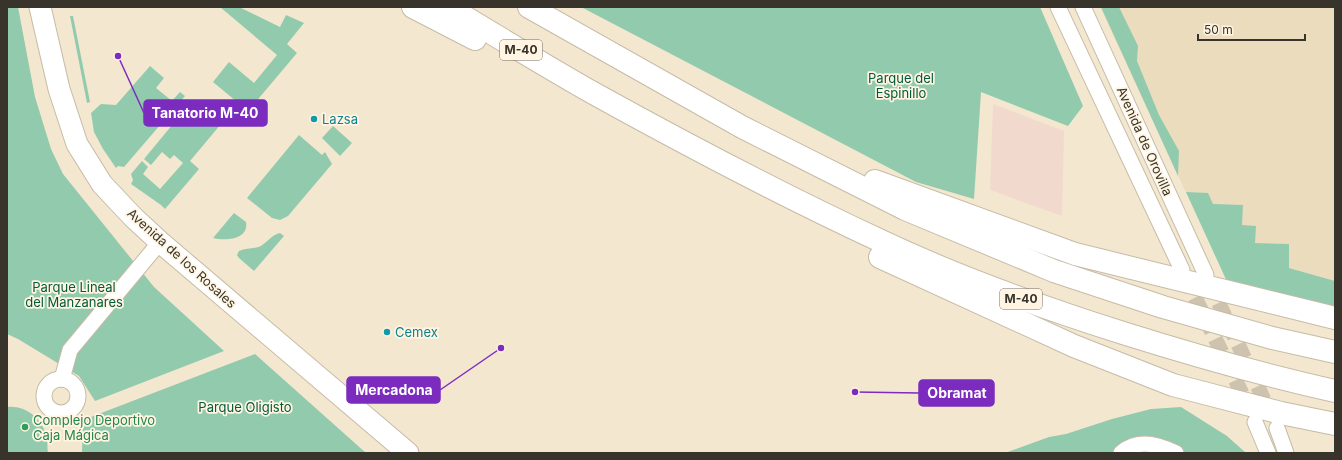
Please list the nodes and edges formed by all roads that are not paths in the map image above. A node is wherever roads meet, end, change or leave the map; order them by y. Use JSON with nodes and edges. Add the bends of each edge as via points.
{"nodes":[{"id":1,"x":40,"y":7,"type":"edge"},
{"id":2,"x":413,"y":7,"type":"edge"},
{"id":3,"x":448,"y":7,"type":"edge"},
{"id":4,"x":529,"y":7,"type":"edge"},
{"id":5,"x":548,"y":7,"type":"edge"},
{"id":6,"x":1058,"y":7,"type":"edge"},
{"id":7,"x":1084,"y":7,"type":"edge"},
{"id":8,"x":661,"y":82,"type":"junction"},
{"id":9,"x":594,"y":93,"type":"junction"},
{"id":10,"x":770,"y":142,"type":"junction"},
{"id":11,"x":723,"y":163,"type":"junction"},
{"id":12,"x":160,"y":242,"type":"junction"},
{"id":13,"x":1182,"y":270,"type":"tunnel mouth"},
{"id":14,"x":1206,"y":275,"type":"tunnel mouth"},
{"id":15,"x":1335,"y":318,"type":"edge"},
{"id":16,"x":1335,"y":352,"type":"edge"},
{"id":17,"x":62,"y":379,"type":"dead end"},
{"id":18,"x":1335,"y":391,"type":"edge"},
{"id":19,"x":1256,"y":422,"type":"tunnel mouth"},
{"id":20,"x":1335,"y":424,"type":"edge"},
{"id":21,"x":1277,"y":428,"type":"tunnel mouth"},
{"id":22,"x":408,"y":453,"type":"edge"},
{"id":23,"x":1120,"y":453,"type":"edge"},
{"id":24,"x":1176,"y":453,"type":"edge"},
{"id":25,"x":1268,"y":453,"type":"edge"},
{"id":26,"x":1286,"y":453,"type":"edge"}],
"edges":[{"from":1,"to":12,"type":"main road","name":"Avenida de los Rosales","via":[[59,89],[77,144],[102,184]]},
{"from":2,"to":9,"type":"highway","via":[[532,68]]},
{"from":3,"to":9,"type":"highway","number":"M-40"},
{"from":4,"to":8,"type":"highway"},
{"from":5,"to":8,"type":"highway"},
{"from":6,"to":13,"type":"street","name":"Avenida de Orovilla"},
{"from":7,"to":14,"type":"street","name":"Avenida de Orovilla"},
{"from":8,"to":10,"type":"highway"},
{"from":9,"to":11,"type":"highway","number":"M-40"},
{"from":10,"to":15,"type":"highway","via":[[1075,254]]},
{"from":10,"to":16,"type":"highway","via":[[905,209],[1054,270],[1163,307],[1272,338]]},
{"from":11,"to":18,"type":"highway","number":"M-40","via":[[882,242],[1025,300],[1181,351],[1280,379]]},
{"from":11,"to":20,"type":"highway","via":[[810,221],[871,253],[1074,346],[1173,385]]},
{"from":12,"to":17,"type":"street","via":[[70,350]]},
{"from":12,"to":22,"type":"main road","name":"Avenida de los Rosales"},
{"from":19,"to":25,"type":"street"},
{"from":21,"to":26,"type":"street"},
{"from":23,"to":24,"type":"street","via":[[1135,444],[1150,443]]}]}
